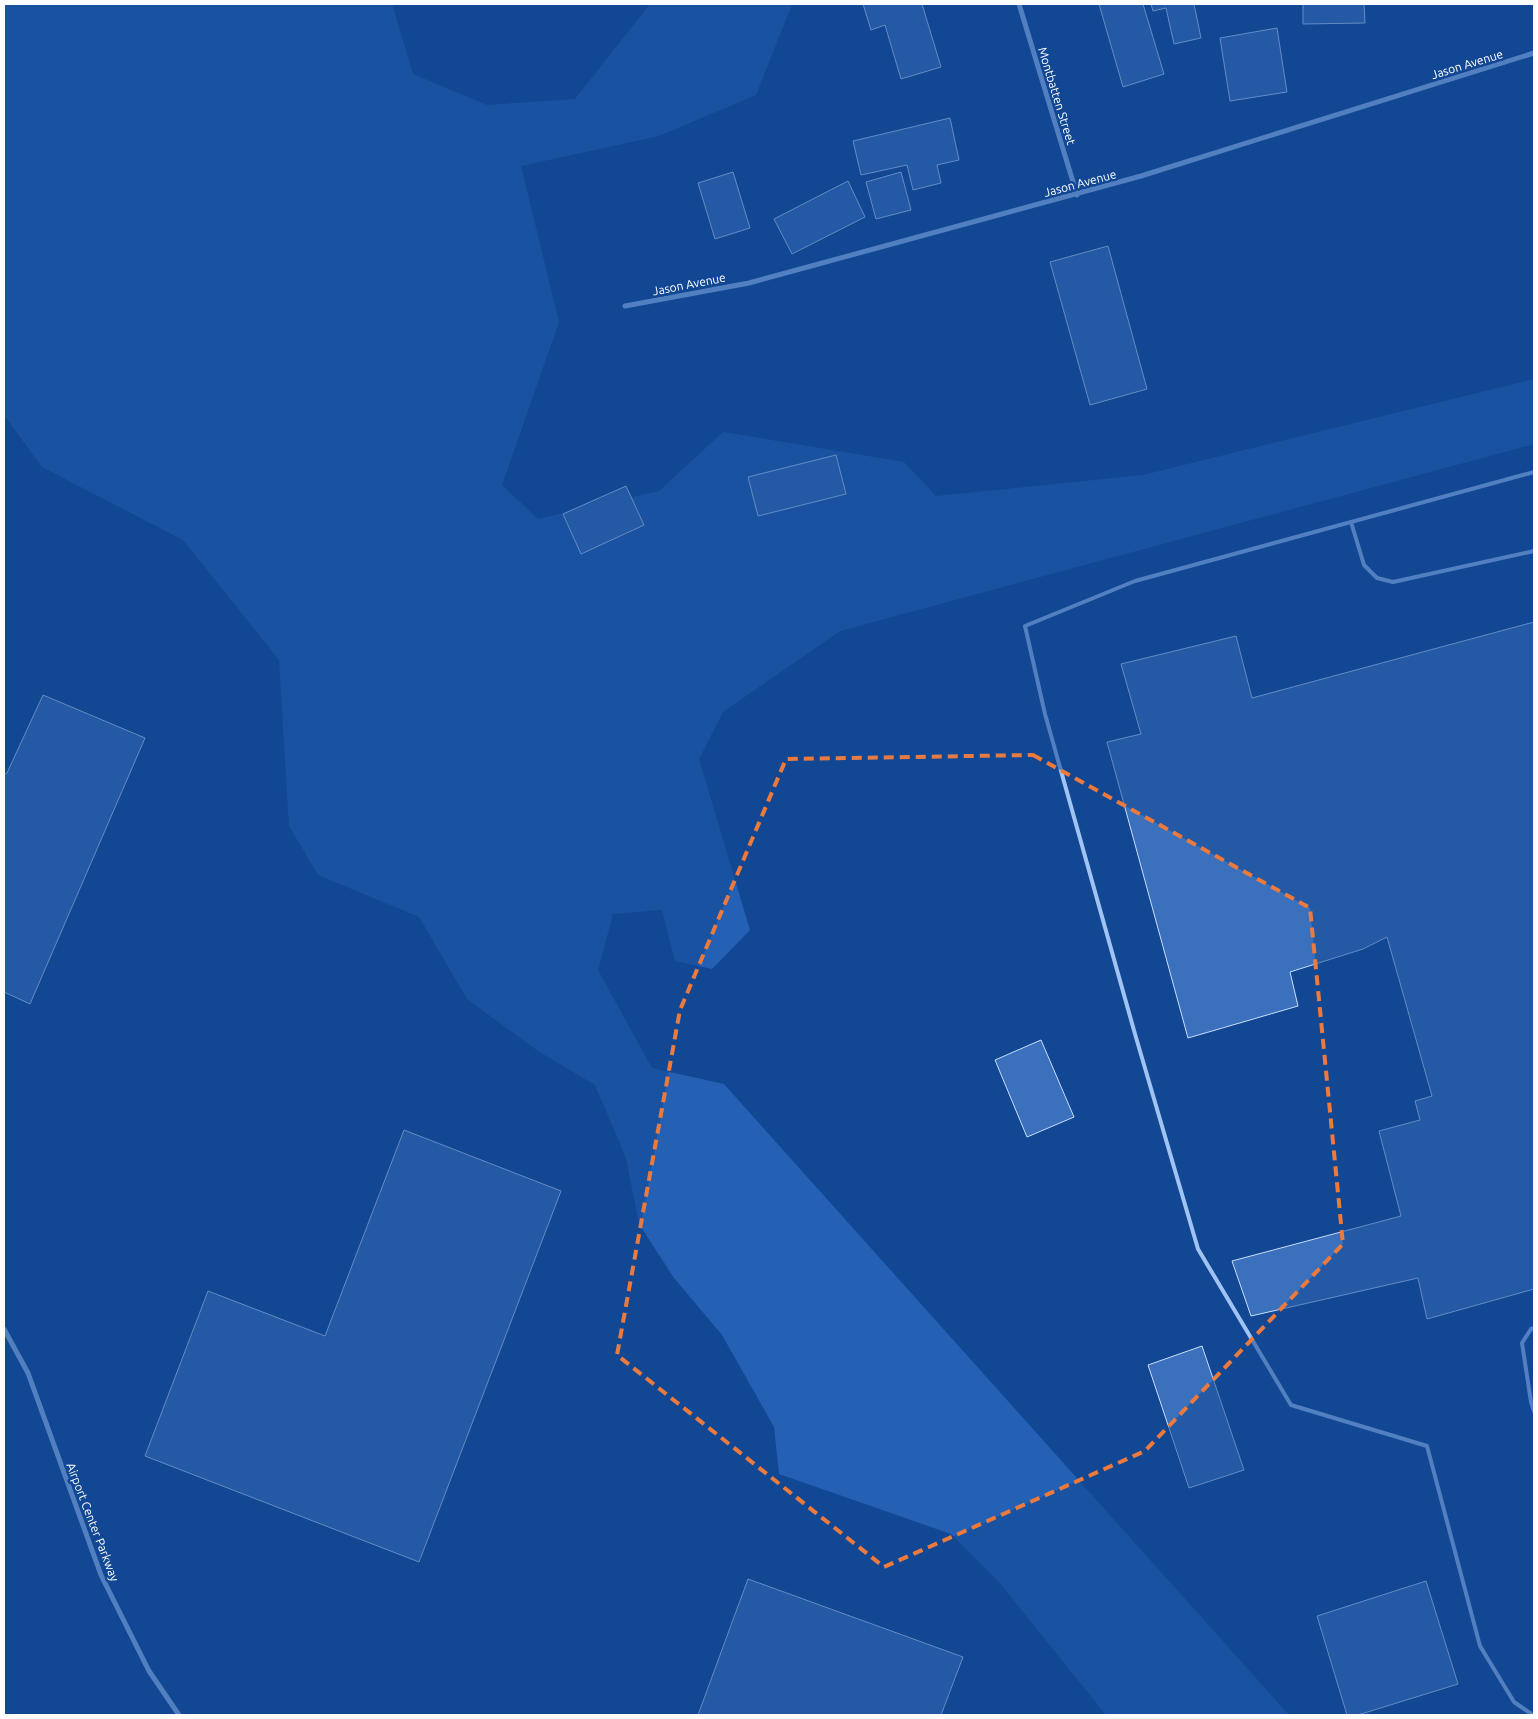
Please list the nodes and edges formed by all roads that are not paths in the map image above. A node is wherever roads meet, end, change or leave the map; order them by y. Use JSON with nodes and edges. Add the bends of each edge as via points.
{"nodes":[{"id":1,"x":1019,"y":4,"type":"edge"},
{"id":2,"x":1534,"y":53,"type":"edge"},
{"id":3,"x":1076,"y":194,"type":"junction"},
{"id":4,"x":625,"y":306,"type":"dead end"},
{"id":5,"x":1534,"y":472,"type":"edge"},
{"id":6,"x":1351,"y":522,"type":"junction"},
{"id":7,"x":1534,"y":550,"type":"edge"},
{"id":8,"x":1534,"y":1328,"type":"edge"},
{"id":9,"x":4,"y":1329,"type":"edge"},
{"id":10,"x":1534,"y":1411,"type":"edge"},
{"id":11,"x":179,"y":1715,"type":"edge"},
{"id":12,"x":1533,"y":1715,"type":"edge"}],
"edges":[{"from":1,"to":3,"type":"street","name":"Montbatten Street"},
{"from":2,"to":3,"type":"street","name":"Jason Avenue","via":[[1150,174]]},
{"from":3,"to":4,"type":"street","name":"Jason Avenue","via":[[748,283]]},
{"from":5,"to":6,"type":"lane"},
{"from":6,"to":7,"type":"lane","via":[[1364,565],[1377,578],[1393,582]]},
{"from":6,"to":12,"type":"lane","via":[[1135,581],[1025,626],[1044,714],[1198,1249],[1291,1405],[1427,1446],[1480,1646],[1514,1702]]},
{"from":8,"to":10,"type":"lane","via":[[1522,1342]]},
{"from":9,"to":11,"type":"street","name":"Airport Center Parkway","via":[[28,1373],[101,1575],[149,1671]]}]}
